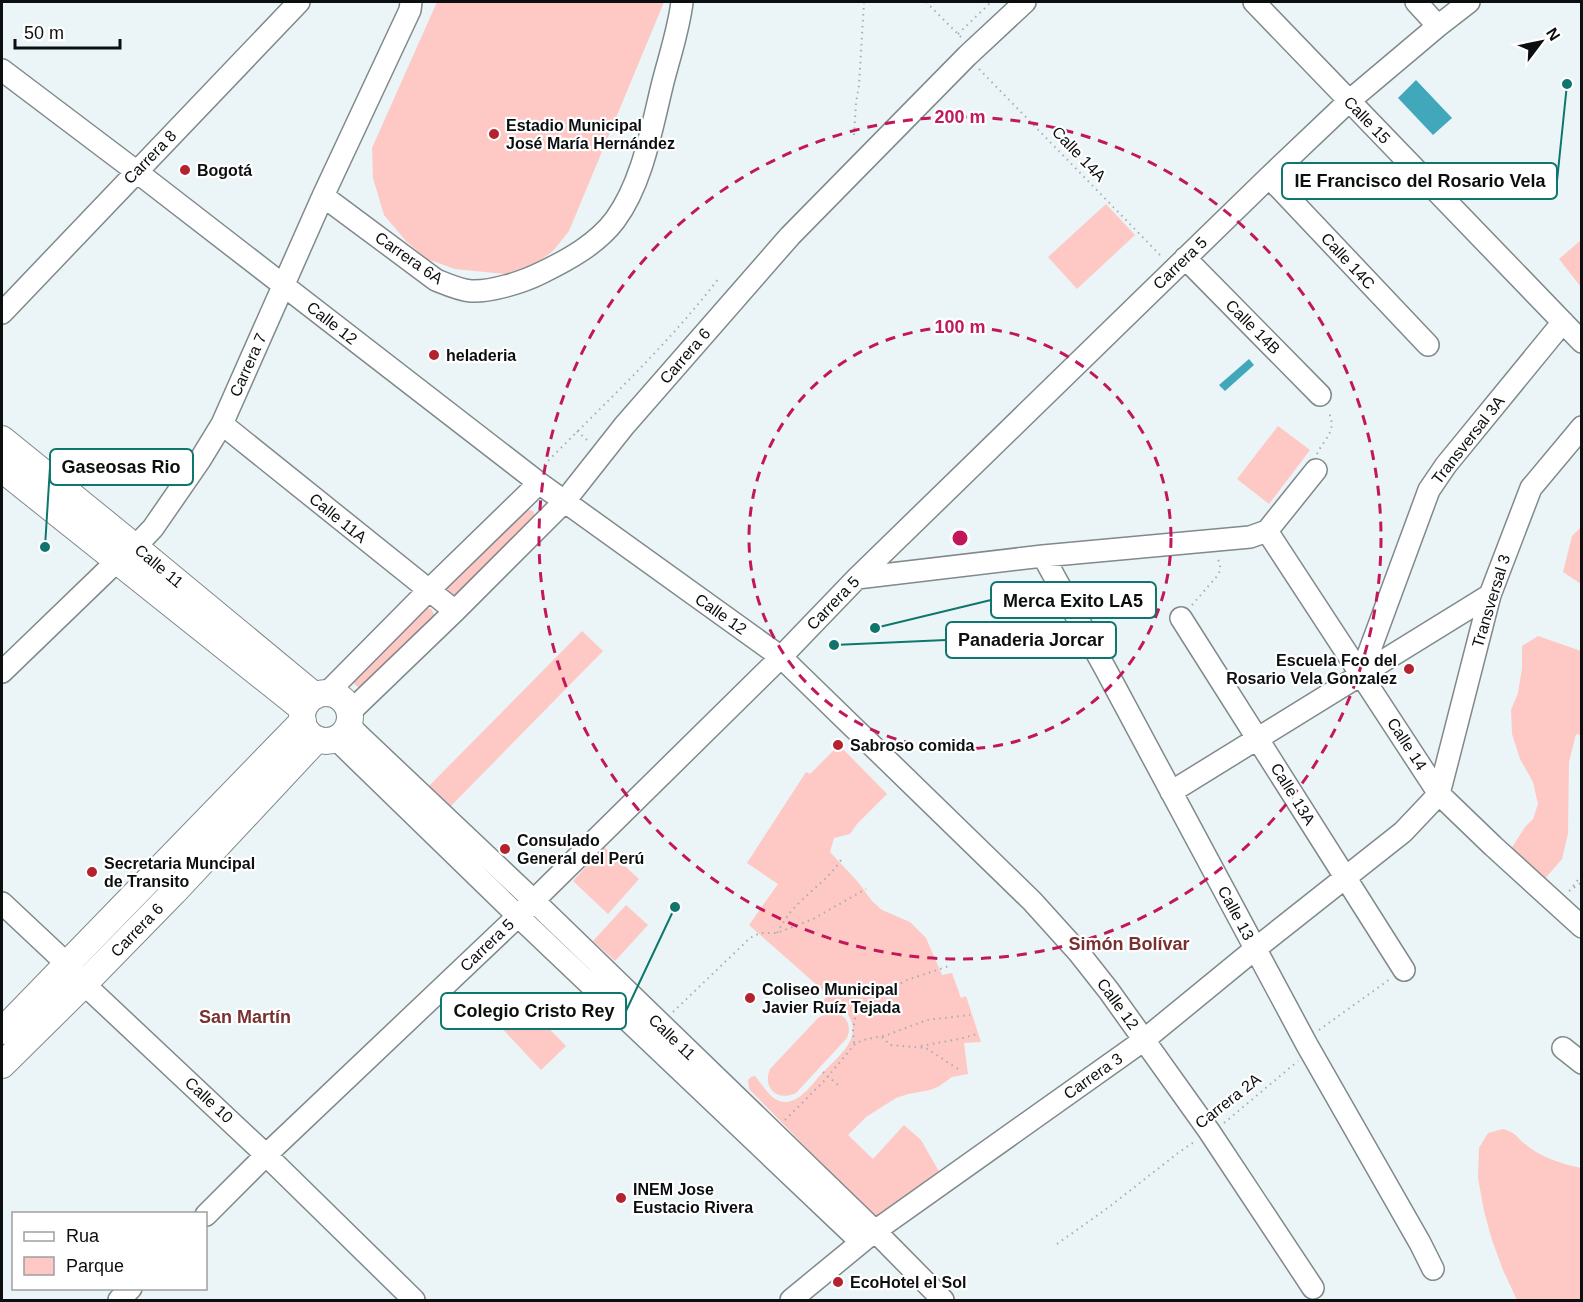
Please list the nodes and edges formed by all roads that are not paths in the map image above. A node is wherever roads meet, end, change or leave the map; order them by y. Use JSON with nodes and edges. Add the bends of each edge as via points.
{"nodes":[{"id":1,"x":299,"y":2,"type":"edge"},
{"id":2,"x":411,"y":2,"type":"edge"},
{"id":3,"x":682,"y":2,"type":"edge"},
{"id":4,"x":1025,"y":2,"type":"edge"},
{"id":5,"x":1254,"y":2,"type":"edge"},
{"id":6,"x":1416,"y":2,"type":"edge"},
{"id":7,"x":1469,"y":2,"type":"edge"},
{"id":8,"x":1438,"y":26,"type":"junction"},
{"id":9,"x":2,"y":70,"type":"edge"},
{"id":10,"x":1349,"y":101,"type":"junction"},
{"id":11,"x":137,"y":172,"type":"junction"},
{"id":12,"x":1269,"y":177,"type":"junction"},
{"id":13,"x":323,"y":196,"type":"junction"},
{"id":14,"x":1180,"y":264,"type":"junction"},
{"id":15,"x":283,"y":285,"type":"junction"},
{"id":16,"x":2,"y":314,"type":"edge"},
{"id":17,"x":1563,"y":322,"type":"junction"},
{"id":18,"x":1581,"y":342,"type":"edge"},
{"id":19,"x":1428,"y":345,"type":"dead end"},
{"id":20,"x":1320,"y":395,"type":"road end"},
{"id":21,"x":222,"y":424,"type":"junction"},
{"id":22,"x":1581,"y":427,"type":"edge"},
{"id":23,"x":2,"y":439,"type":"edge"},
{"id":24,"x":2,"y":469,"type":"edge"},
{"id":25,"x":1316,"y":470,"type":"road end"},
{"id":26,"x":535,"y":480,"type":"junction"},
{"id":27,"x":564,"y":502,"type":"junction"},
{"id":28,"x":1267,"y":531,"type":"junction"},
{"id":29,"x":126,"y":554,"type":"junction"},
{"id":30,"x":1043,"y":556,"type":"junction"},
{"id":31,"x":857,"y":578,"type":"junction"},
{"id":32,"x":428,"y":591,"type":"junction"},
{"id":33,"x":1490,"y":595,"type":"junction"},
{"id":34,"x":455,"y":612,"type":"junction"},
{"id":35,"x":1181,"y":618,"type":"road end"},
{"id":36,"x":781,"y":657,"type":"junction"},
{"id":37,"x":2,"y":672,"type":"edge"},
{"id":38,"x":1361,"y":674,"type":"junction"},
{"id":39,"x":325,"y":717,"type":"junction"},
{"id":40,"x":1257,"y":738,"type":"junction"},
{"id":41,"x":1171,"y":792,"type":"junction"},
{"id":42,"x":1439,"y":794,"type":"junction"},
{"id":43,"x":1346,"y":878,"type":"junction"},
{"id":44,"x":533,"y":900,"type":"junction"},
{"id":45,"x":2,"y":903,"type":"edge"},
{"id":46,"x":518,"y":916,"type":"junction"},
{"id":47,"x":1581,"y":927,"type":"edge"},
{"id":48,"x":1255,"y":949,"type":"junction"},
{"id":49,"x":66,"y":963,"type":"junction"},
{"id":50,"x":1404,"y":970,"type":"road end"},
{"id":51,"x":84,"y":984,"type":"junction"},
{"id":52,"x":2,"y":1031,"type":"edge"},
{"id":53,"x":653,"y":1032,"type":"junction"},
{"id":54,"x":1144,"y":1040,"type":"junction"},
{"id":55,"x":1563,"y":1048,"type":"dead end"},
{"id":56,"x":1581,"y":1063,"type":"edge"},
{"id":57,"x":2,"y":1065,"type":"edge"},
{"id":58,"x":266,"y":1155,"type":"junction"},
{"id":59,"x":207,"y":1214,"type":"edge"},
{"id":60,"x":868,"y":1237,"type":"junction"},
{"id":61,"x":1433,"y":1269,"type":"dead end"},
{"id":62,"x":1313,"y":1288,"type":"dead end"},
{"id":63,"x":414,"y":1300,"type":"edge"},
{"id":64,"x":791,"y":1300,"type":"edge"},
{"id":65,"x":943,"y":1300,"type":"edge"}],
"edges":[{"from":1,"to":11,"type":"street","name":"Carrera 8"},
{"from":2,"to":13,"type":"street","name":"Carrera 7"},
{"from":3,"to":13,"type":"street","name":"Carrera 6A","via":[[645,151],[624,206],[595,240],[552,268],[490,289],[470,291],[450,285],[436,280]]},
{"from":4,"to":27,"type":"street","name":"Carrera 6","via":[[790,236],[624,426]]},
{"from":5,"to":10,"type":"street","name":"Calle 15"},
{"from":6,"to":8,"type":"street"},
{"from":7,"to":8,"type":"street","name":"Carrera 5"},
{"from":8,"to":10,"type":"street","name":"Carrera 5"},
{"from":9,"to":11,"type":"street","name":"Calle 12"},
{"from":10,"to":12,"type":"street","name":"Carrera 5"},
{"from":10,"to":17,"type":"street","name":"Calle 15"},
{"from":11,"to":15,"type":"street","name":"Calle 12"},
{"from":11,"to":16,"type":"street","name":"Carrera 8"},
{"from":12,"to":14,"type":"street","name":"Carrera 5"},
{"from":12,"to":19,"type":"street","name":"Calle 14C"},
{"from":13,"to":15,"type":"street","name":"Carrera 7"},
{"from":14,"to":20,"type":"street","name":"Calle 14B"},
{"from":14,"to":31,"type":"street","name":"Carrera 5"},
{"from":15,"to":21,"type":"street","name":"Carrera 7"},
{"from":15,"to":26,"type":"street","name":"Calle 12"},
{"from":17,"to":18,"type":"street","name":"Calle 15"},
{"from":17,"to":38,"type":"street","name":"Transversal 3A","via":[[1429,490]]},
{"from":21,"to":29,"type":"street","name":"Carrera 7","via":[[153,528]]},
{"from":21,"to":32,"type":"street","name":"Calle 11A"},
{"from":22,"to":33,"type":"street","name":"Transversal 3","via":[[1530,488]]},
{"from":23,"to":29,"type":"main road","name":"Calle 11"},
{"from":24,"to":29,"type":"main road","name":"Calle 11"},
{"from":25,"to":28,"type":"street"},
{"from":26,"to":27,"type":"street","name":"Calle 12"},
{"from":26,"to":32,"type":"street","name":"Carrera 6"},
{"from":27,"to":34,"type":"street","name":"Carrera 6"},
{"from":27,"to":36,"type":"street","name":"Calle 12"},
{"from":28,"to":30,"type":"street","via":[[1251,537]]},
{"from":28,"to":38,"type":"street","name":"Calle 14"},
{"from":29,"to":37,"type":"street","name":"Carrera 7"},
{"from":29,"to":39,"type":"main road","name":"Calle 11"},
{"from":30,"to":31,"type":"street"},
{"from":30,"to":41,"type":"street","name":"Calle 13"},
{"from":31,"to":36,"type":"street","name":"Carrera 5"},
{"from":32,"to":34,"type":"street","name":"Calle 11A"},
{"from":32,"to":39,"type":"street","name":"Carrera 6"},
{"from":33,"to":38,"type":"street"},
{"from":33,"to":42,"type":"street","name":"Transversal 3"},
{"from":34,"to":39,"type":"street","name":"Carrera 6"},
{"from":35,"to":40,"type":"street","name":"Calle 13A"},
{"from":36,"to":44,"type":"street","name":"Carrera 5"},
{"from":36,"to":54,"type":"street","name":"Calle 12","via":[[1044,914],[1103,983]]},
{"from":38,"to":40,"type":"street"},
{"from":38,"to":42,"type":"street","name":"Calle 14"},
{"from":39,"to":44,"type":"street","name":"Calle 11"},
{"from":39,"to":46,"type":"street","name":"Calle 11"},
{"from":39,"to":49,"type":"main road","name":"Carrera 6"},
{"from":39,"to":51,"type":"main road","name":"Carrera 6","via":[[174,892]]},
{"from":40,"to":41,"type":"street"},
{"from":40,"to":43,"type":"street","name":"Calle 13A"},
{"from":41,"to":48,"type":"street","name":"Calle 13"},
{"from":42,"to":43,"type":"street","name":"Carrera 3","via":[[1403,832]]},
{"from":42,"to":47,"type":"street","name":"Calle 14"},
{"from":43,"to":48,"type":"street","name":"Carrera 3"},
{"from":43,"to":50,"type":"street","name":"Calle 13A"},
{"from":44,"to":46,"type":"street","name":"Carrera 5"},
{"from":44,"to":53,"type":"street","name":"Calle 11"},
{"from":45,"to":49,"type":"street","name":"Calle 10"},
{"from":46,"to":53,"type":"street","name":"Calle 11"},
{"from":46,"to":58,"type":"street","name":"Carrera 5"},
{"from":48,"to":54,"type":"street","name":"Carrera 3"},
{"from":48,"to":61,"type":"street","name":"Calle 13"},
{"from":49,"to":51,"type":"street","name":"Calle 10"},
{"from":49,"to":52,"type":"main road","name":"Carrera 6"},
{"from":51,"to":57,"type":"main road","name":"Carrera 6"},
{"from":51,"to":58,"type":"street","name":"Calle 10"},
{"from":53,"to":60,"type":"street","name":"Calle 11"},
{"from":53,"to":60,"type":"street","name":"Calle 11","via":[[772,1133]]},
{"from":54,"to":60,"type":"street","name":"Carrera 3"},
{"from":54,"to":62,"type":"street","name":"Calle 12"},
{"from":55,"to":56,"type":"street"},
{"from":58,"to":59,"type":"street","name":"Carrera 5"},
{"from":58,"to":63,"type":"street","name":"Calle 10"},
{"from":60,"to":64,"type":"street","name":"Carrera 3"},
{"from":60,"to":65,"type":"street","name":"Calle 11"}]}
